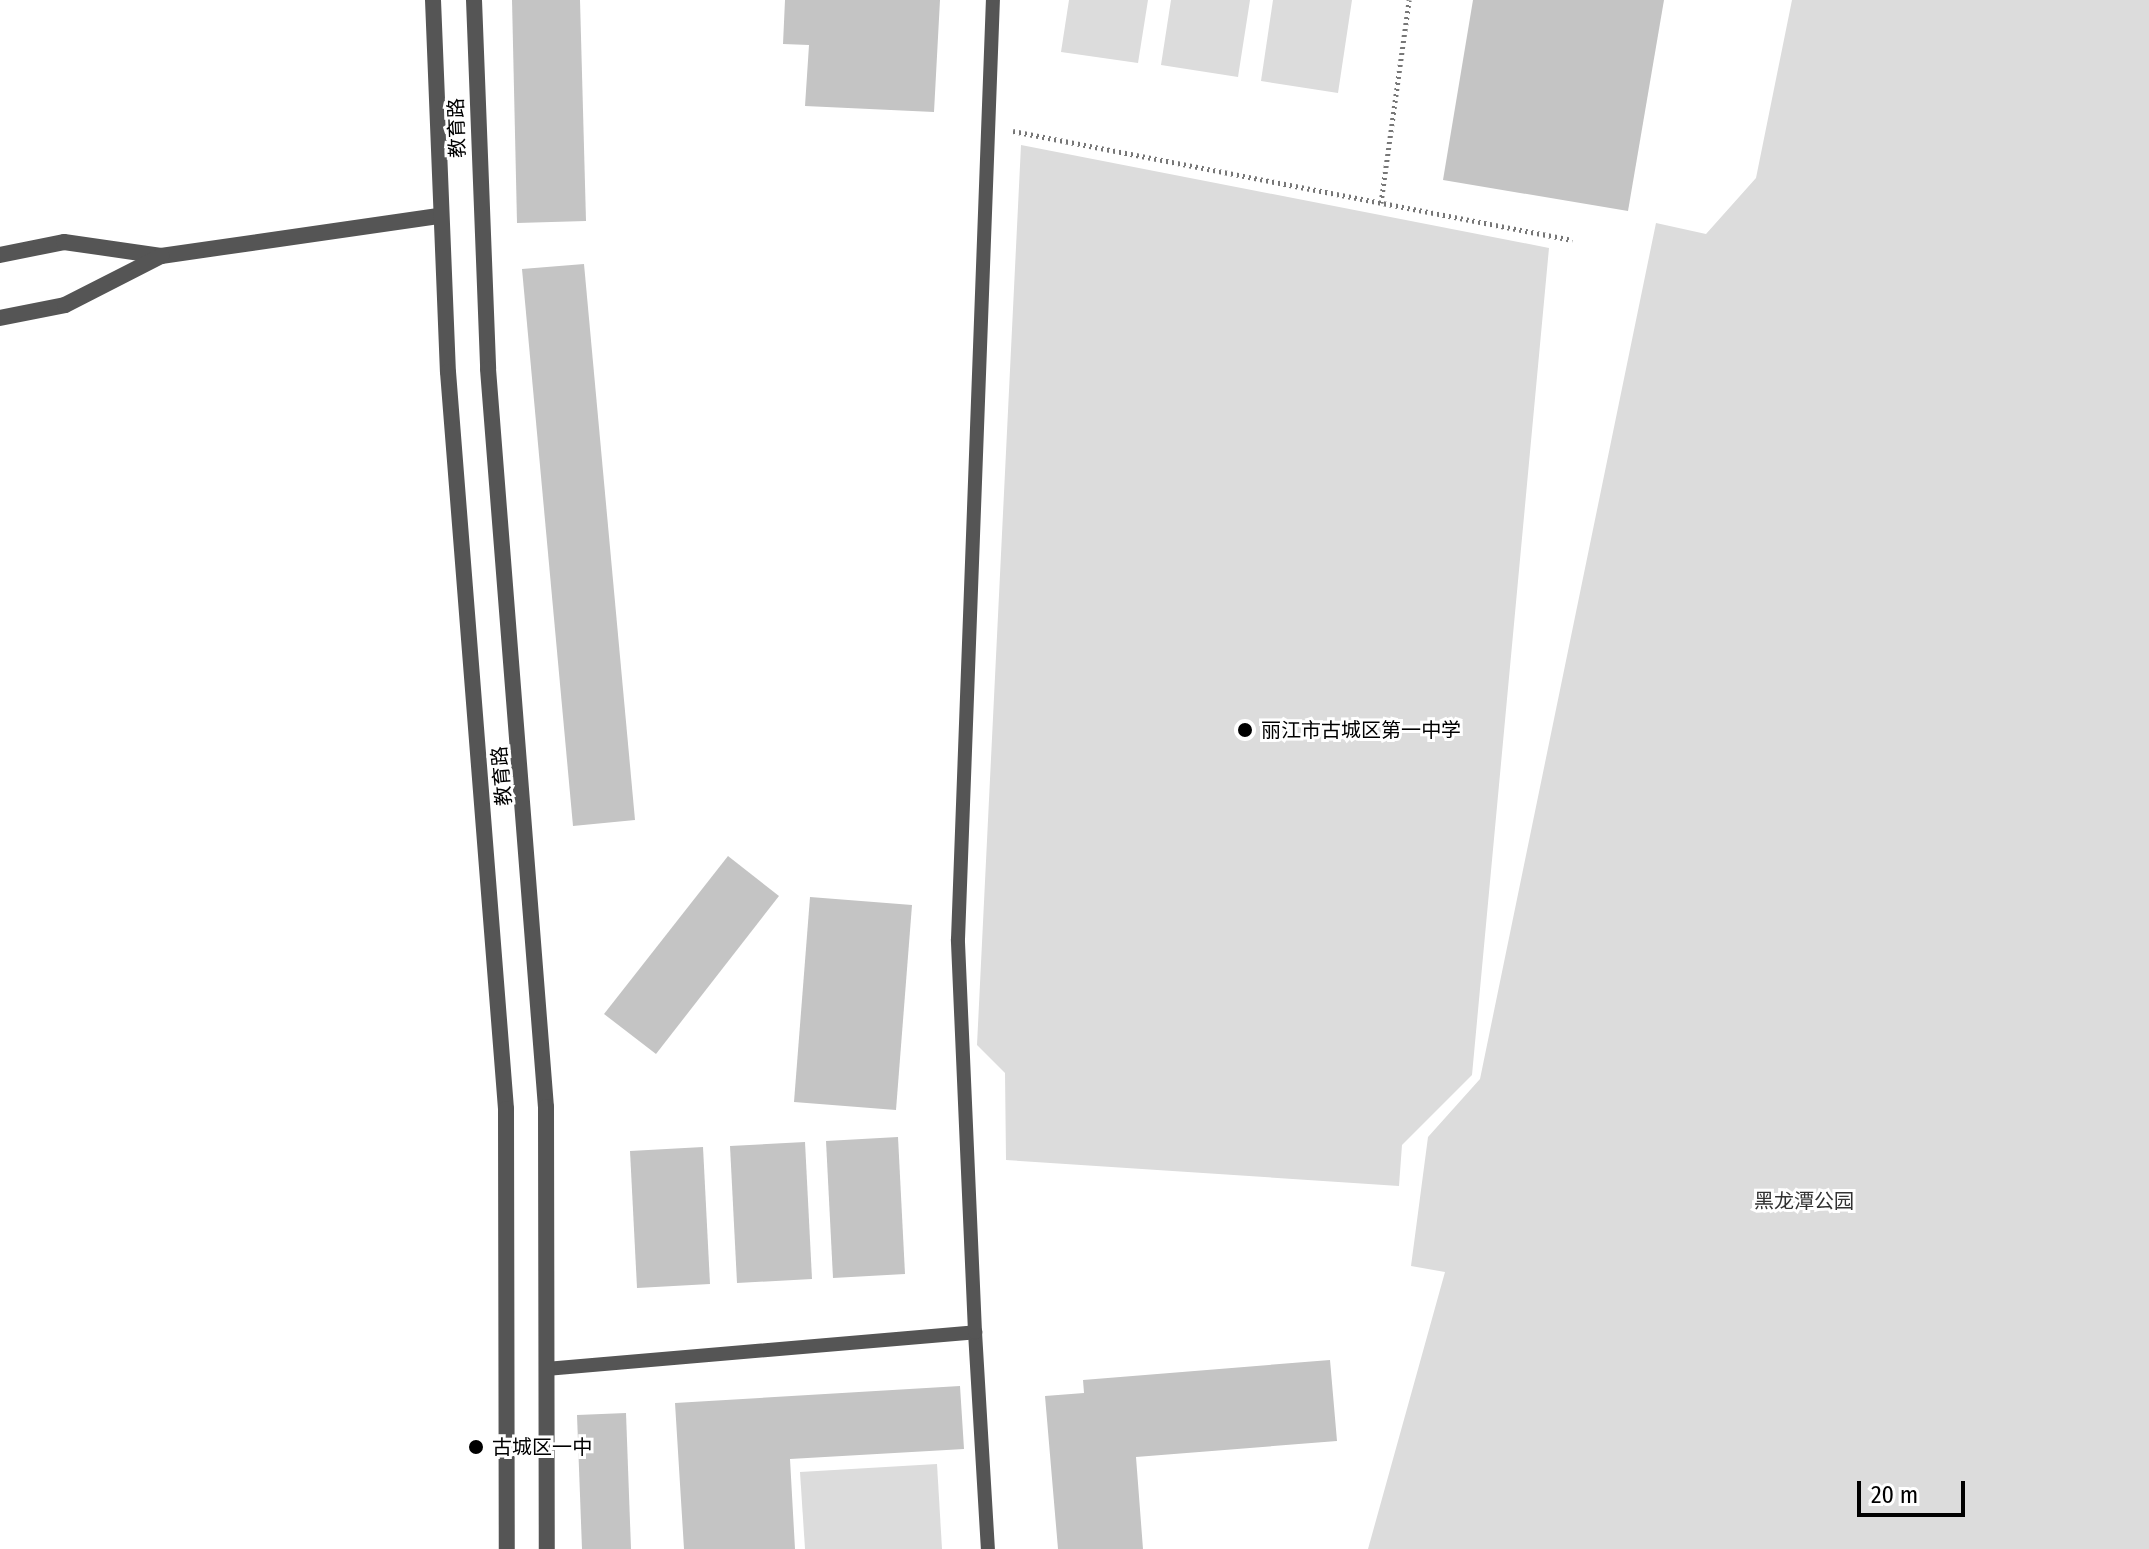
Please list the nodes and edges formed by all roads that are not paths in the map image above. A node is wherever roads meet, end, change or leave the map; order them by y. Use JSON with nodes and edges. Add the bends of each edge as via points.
{"nodes":[{"id":1,"x":433,"y":0,"type":"edge"},
{"id":2,"x":474,"y":0,"type":"edge"},
{"id":3,"x":993,"y":0,"type":"edge"},
{"id":4,"x":440,"y":216,"type":"junction"},
{"id":5,"x":0,"y":255,"type":"edge"},
{"id":6,"x":161,"y":256,"type":"junction"},
{"id":7,"x":0,"y":318,"type":"edge"},
{"id":8,"x":975,"y":1332,"type":"junction"},
{"id":9,"x":546,"y":1369,"type":"junction"},
{"id":10,"x":507,"y":1549,"type":"edge"},
{"id":11,"x":547,"y":1549,"type":"edge"},
{"id":12,"x":988,"y":1549,"type":"edge"}],
"edges":[{"from":1,"to":4,"type":"street","name":"教育路"},
{"from":2,"to":9,"type":"street","name":"教育路","via":[[488,369],[546,1107]]},
{"from":3,"to":8,"type":"lane","via":[[958,939]]},
{"from":4,"to":6,"type":"street"},
{"from":4,"to":10,"type":"street","name":"教育路","via":[[506,1109]]},
{"from":5,"to":6,"type":"street","via":[[64,242]]},
{"from":6,"to":7,"type":"street","via":[[65,305]]},
{"from":8,"to":9,"type":"lane"},
{"from":8,"to":12,"type":"lane"},
{"from":9,"to":11,"type":"street","name":"教育路"}]}
